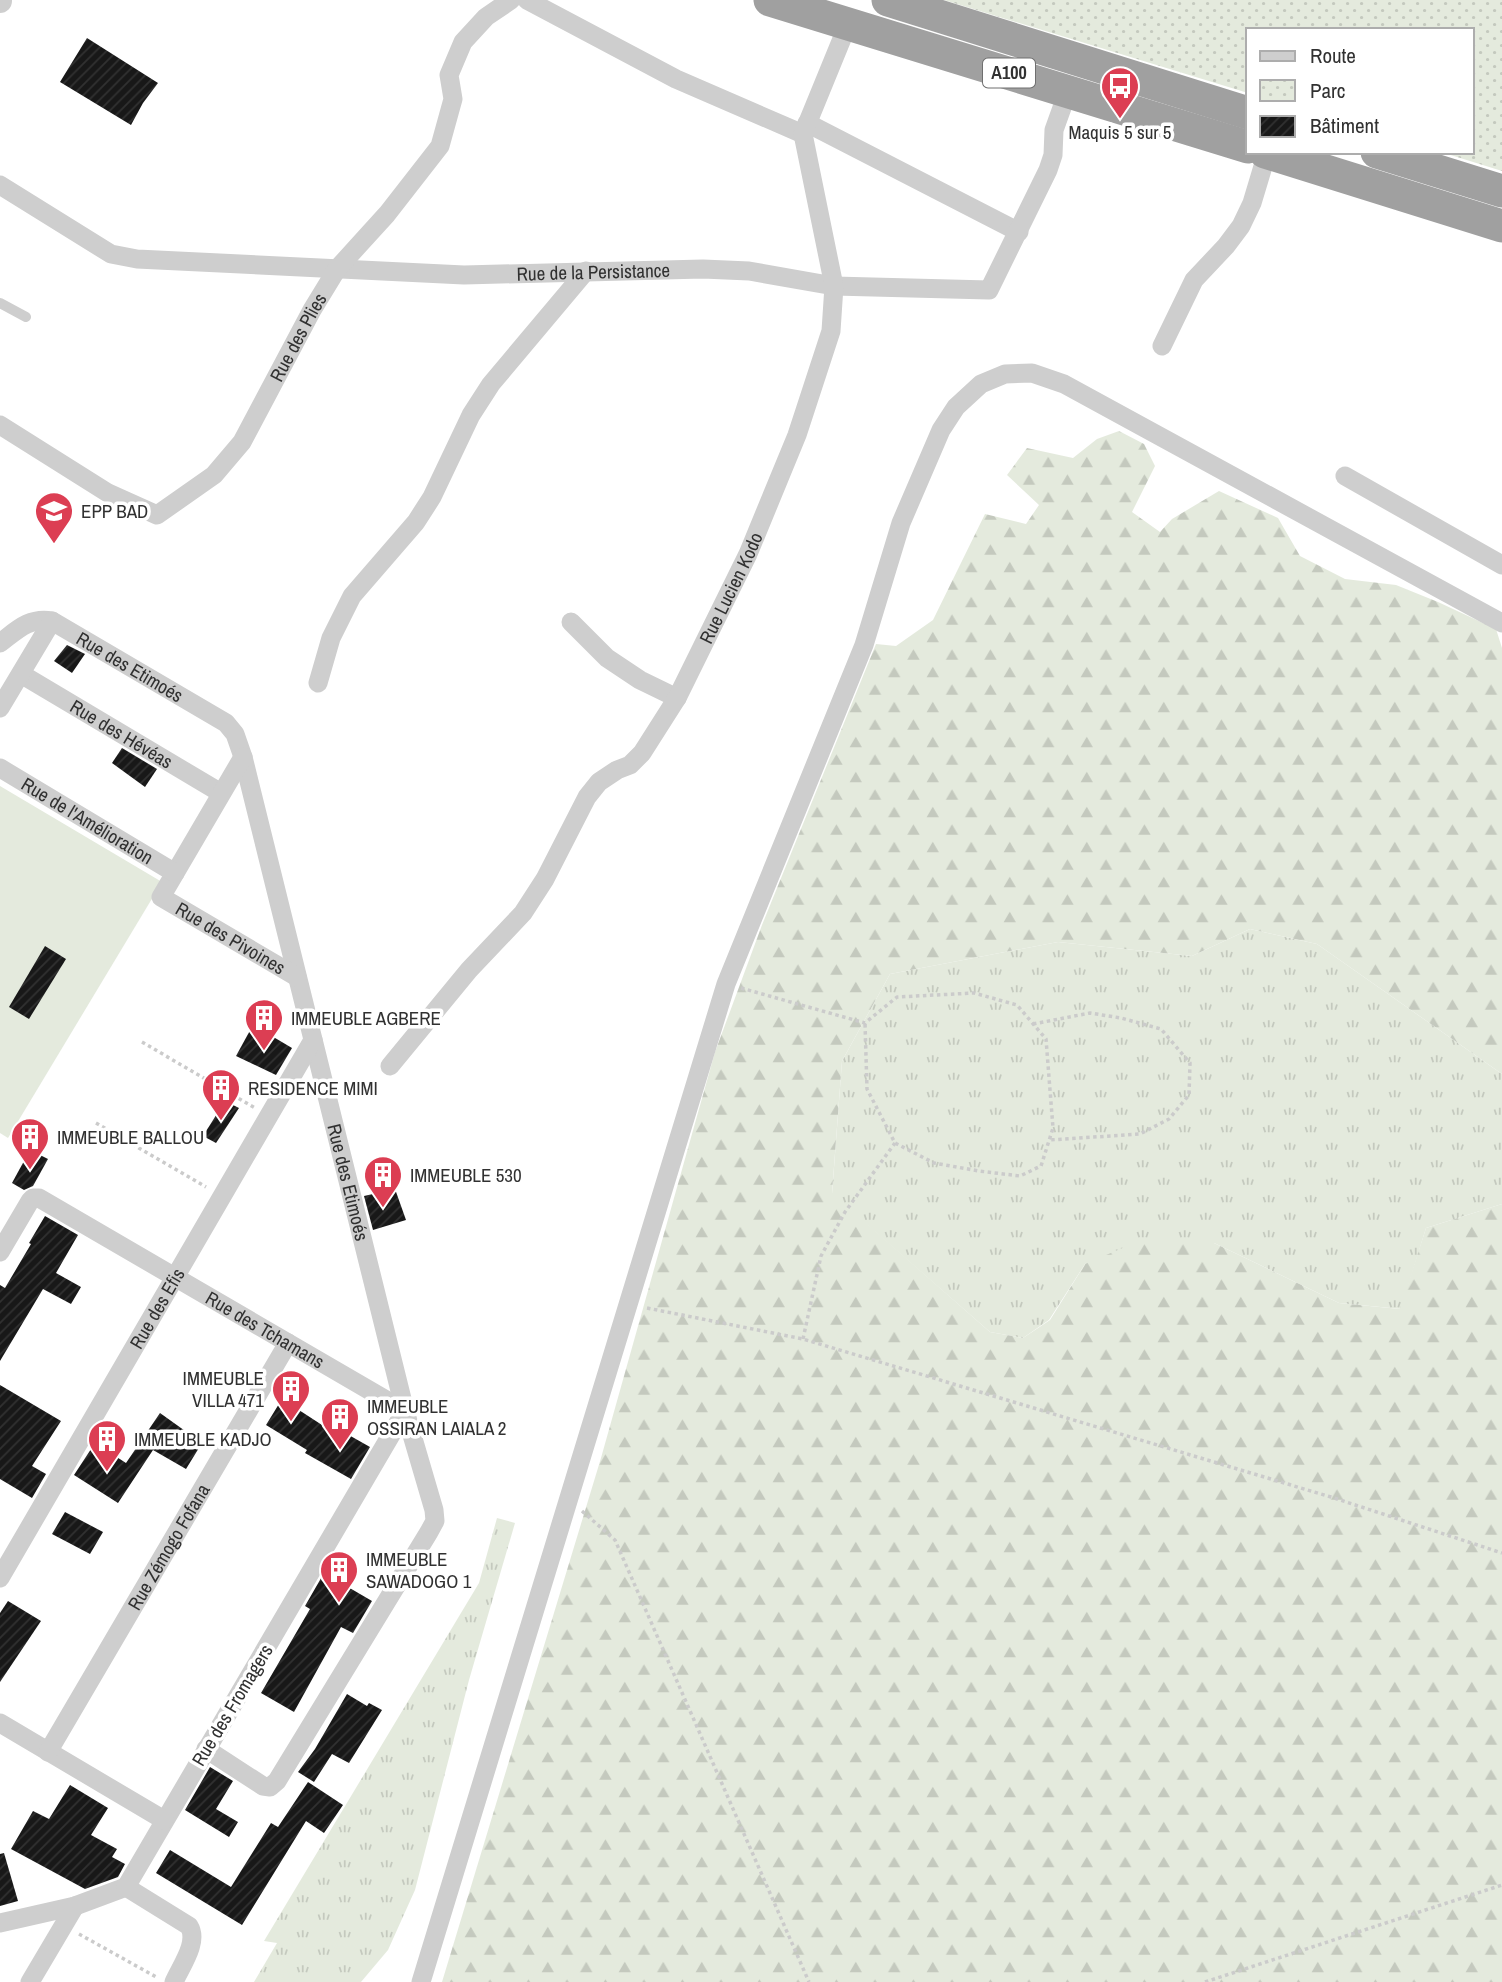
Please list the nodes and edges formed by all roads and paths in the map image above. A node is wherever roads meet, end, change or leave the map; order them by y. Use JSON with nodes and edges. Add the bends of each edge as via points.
{"nodes":[{"id":1,"x":511,"y":0,"type":"edge"},
{"id":2,"x":527,"y":0,"type":"edge"},
{"id":3,"x":770,"y":0,"type":"edge"},
{"id":4,"x":888,"y":0,"type":"edge"},
{"id":5,"x":848,"y":24,"type":"junction"},
{"id":6,"x":1068,"y":90,"type":"junction"},
{"id":7,"x":1246,"y":112,"type":"edge"},
{"id":8,"x":805,"y":128,"type":"junction"},
{"id":9,"x":1246,"y":146,"type":"edge"},
{"id":10,"x":1266,"y":154,"type":"edge"},
{"id":11,"x":1269,"y":154,"type":"edge"},
{"id":12,"x":1383,"y":154,"type":"edge"},
{"id":13,"x":0,"y":184,"type":"edge"},
{"id":14,"x":1502,"y":191,"type":"edge"},
{"id":15,"x":1502,"y":226,"type":"edge"},
{"id":16,"x":1019,"y":232,"type":"junction"},
{"id":17,"x":337,"y":270,"type":"junction"},
{"id":18,"x":586,"y":271,"type":"junction"},
{"id":19,"x":834,"y":286,"type":"junction"},
{"id":20,"x":0,"y":303,"type":"edge"},
{"id":21,"x":26,"y":317,"type":"dead end"},
{"id":22,"x":1162,"y":346,"type":"dead end"},
{"id":23,"x":0,"y":425,"type":"edge"},
{"id":24,"x":1345,"y":476,"type":"dead end"},
{"id":25,"x":1502,"y":565,"type":"edge"},
{"id":26,"x":52,"y":621,"type":"junction"},
{"id":27,"x":571,"y":622,"type":"dead end"},
{"id":28,"x":1502,"y":623,"type":"edge"},
{"id":29,"x":0,"y":643,"type":"edge"},
{"id":30,"x":21,"y":674,"type":"junction"},
{"id":31,"x":318,"y":683,"type":"dead end"},
{"id":32,"x":677,"y":698,"type":"junction"},
{"id":33,"x":0,"y":708,"type":"edge"},
{"id":34,"x":243,"y":757,"type":"junction"},
{"id":35,"x":0,"y":768,"type":"edge"},
{"id":36,"x":221,"y":793,"type":"junction"},
{"id":37,"x":175,"y":873,"type":"junction"},
{"id":38,"x":297,"y":977,"type":"junction"},
{"id":39,"x":726,"y":984,"type":"junction"},
{"id":40,"x":865,"y":1023,"type":"junction"},
{"id":41,"x":1033,"y":1024,"type":"junction"},
{"id":42,"x":313,"y":1040,"type":"junction"},
{"id":43,"x":142,"y":1042,"type":"dead end"},
{"id":44,"x":390,"y":1066,"type":"dead end"},
{"id":45,"x":269,"y":1116,"type":"junction"},
{"id":46,"x":96,"y":1123,"type":"dead end"},
{"id":47,"x":1049,"y":1140,"type":"junction"},
{"id":48,"x":895,"y":1143,"type":"junction"},
{"id":49,"x":222,"y":1196,"type":"junction"},
{"id":50,"x":0,"y":1252,"type":"edge"},
{"id":51,"x":174,"y":1276,"type":"junction"},
{"id":52,"x":627,"y":1305,"type":"junction"},
{"id":53,"x":803,"y":1339,"type":"junction"},
{"id":54,"x":288,"y":1343,"type":"junction"},
{"id":55,"x":405,"y":1411,"type":"junction"},
{"id":56,"x":568,"y":1498,"type":"junction"},
{"id":57,"x":1502,"y":1553,"type":"edge"},
{"id":58,"x":0,"y":1578,"type":"edge"},
{"id":59,"x":0,"y":1723,"type":"edge"},
{"id":60,"x":206,"y":1749,"type":"junction"},
{"id":61,"x":48,"y":1752,"type":"junction"},
{"id":62,"x":164,"y":1820,"type":"junction"},
{"id":63,"x":1502,"y":1885,"type":"edge"},
{"id":64,"x":126,"y":1887,"type":"junction"},
{"id":65,"x":75,"y":1906,"type":"junction"},
{"id":66,"x":0,"y":1923,"type":"edge"},
{"id":67,"x":63,"y":1925,"type":"junction"},
{"id":68,"x":30,"y":1982,"type":"edge"},
{"id":69,"x":166,"y":1982,"type":"edge"},
{"id":70,"x":174,"y":1982,"type":"edge"},
{"id":71,"x":421,"y":1982,"type":"edge"},
{"id":72,"x":809,"y":1982,"type":"edge"},
{"id":73,"x":1205,"y":1982,"type":"edge"}],
"edges":[{"from":1,"to":17,"type":"street","name":"Rue des Plies","via":[[486,17],[463,42],[449,75],[453,99],[440,146]]},
{"from":2,"to":8,"type":"street","via":[[676,79]]},
{"from":3,"to":5,"type":"highway","number":"A100"},
{"from":4,"to":7,"type":"highway","number":"A100"},
{"from":5,"to":6,"type":"highway","number":"A100"},
{"from":5,"to":8,"type":"street"},
{"from":6,"to":9,"type":"highway","number":"A100"},
{"from":6,"to":16,"type":"street","name":"Rue de la Persistance","via":[[1055,130],[1053,155]]},
{"from":8,"to":16,"type":"street"},
{"from":8,"to":19,"type":"street","name":"Rue Lucien Kodo"},
{"from":10,"to":22,"type":"street","via":[[1241,226],[1194,280]]},
{"from":11,"to":15,"type":"highway"},
{"from":12,"to":14,"type":"highway"},
{"from":13,"to":17,"type":"street","name":"Rue de la Persistance","via":[[111,254],[156,261]]},
{"from":16,"to":19,"type":"street","name":"Rue de la Persistance","via":[[989,290]]},
{"from":17,"to":18,"type":"street","name":"Rue de la Persistance","via":[[464,275]]},
{"from":17,"to":23,"type":"street","name":"Rue des Plies","via":[[242,442],[214,475],[157,515],[108,493]]},
{"from":18,"to":19,"type":"street","name":"Rue de la Persistance","via":[[749,271]]},
{"from":18,"to":31,"type":"street","via":[[491,384],[416,522],[352,596],[331,638]]},
{"from":19,"to":32,"type":"street","name":"Rue Lucien Kodo","via":[[831,331],[797,435],[748,554]]},
{"from":20,"to":21,"type":"lane"},
{"from":24,"to":25,"type":"street"},
{"from":26,"to":29,"type":"street","via":[[28,622]]},
{"from":26,"to":30,"type":"street"},
{"from":26,"to":34,"type":"street","name":"Rue des Etimoés","via":[[226,723]]},
{"from":27,"to":32,"type":"street","via":[[607,657]]},
{"from":28,"to":39,"type":"street","via":[[1064,384],[1032,373],[992,378],[957,407],[941,430],[901,523],[864,645]]},
{"from":30,"to":33,"type":"street"},
{"from":30,"to":36,"type":"street","name":"Rue des Hévéas"},
{"from":32,"to":44,"type":"street","name":"Rue Lucien Kodo","via":[[642,753],[599,782],[587,797],[523,913]]},
{"from":34,"to":36,"type":"street","name":"Rue des Pivoines"},
{"from":34,"to":38,"type":"street","name":"Rue des Etimoés"},
{"from":35,"to":37,"type":"street","name":"Rue de l'Amélioration"},
{"from":36,"to":37,"type":"street","name":"Rue des Pivoines"},
{"from":37,"to":38,"type":"street","name":"Rue des Pivoines","via":[[161,897]]},
{"from":38,"to":42,"type":"street","name":"Rue des Etimoés"},
{"from":39,"to":40,"type":"path"},
{"from":39,"to":52,"type":"street"},
{"from":40,"to":41,"type":"path","via":[[897,997],[974,993],[1017,1005]]},
{"from":40,"to":48,"type":"path","via":[[867,1089]]},
{"from":41,"to":47,"type":"path","via":[[1046,1039],[1053,1128]]},
{"from":41,"to":47,"type":"path","via":[[1090,1013],[1121,1018],[1161,1029],[1190,1063],[1189,1095],[1168,1119],[1140,1134]]},
{"from":42,"to":45,"type":"street","name":"Rue des Efis"},
{"from":42,"to":55,"type":"street","name":"Rue des Etimoés"},
{"from":43,"to":45,"type":"path"},
{"from":45,"to":49,"type":"street","name":"Rue des Efis"},
{"from":46,"to":49,"type":"path"},
{"from":47,"to":48,"type":"path","via":[[1041,1166],[1020,1176],[934,1163]]},
{"from":48,"to":53,"type":"path","via":[[845,1212],[821,1256]]},
{"from":49,"to":51,"type":"street","name":"Rue des Efis"},
{"from":50,"to":51,"type":"street","name":"Rue des Tchamans","via":[[30,1201],[39,1198]]},
{"from":51,"to":54,"type":"street","name":"Rue des Tchamans"},
{"from":51,"to":58,"type":"street","name":"Rue des Efis"},
{"from":52,"to":53,"type":"path"},
{"from":52,"to":56,"type":"street"},
{"from":53,"to":57,"type":"path","via":[[1318,1493]]},
{"from":54,"to":55,"type":"street","name":"Rue des Tchamans"},
{"from":54,"to":61,"type":"street","name":"Rue Zémogo Fofana"},
{"from":55,"to":60,"type":"street","name":"Rue des Fromagers"},
{"from":55,"to":60,"type":"street","name":"Rue des Etimoés","via":[[434,1510],[429,1532],[277,1781],[263,1786]]},
{"from":56,"to":71,"type":"street"},
{"from":56,"to":72,"type":"path","via":[[615,1540]]},
{"from":59,"to":61,"type":"street"},
{"from":60,"to":62,"type":"street","name":"Rue des Fromagers"},
{"from":61,"to":62,"type":"street"},
{"from":62,"to":64,"type":"street","name":"Rue des Fromagers"},
{"from":63,"to":73,"type":"path"},
{"from":64,"to":65,"type":"street"},
{"from":64,"to":70,"type":"street","via":[[190,1926],[192,1942]]},
{"from":65,"to":66,"type":"street"},
{"from":65,"to":67,"type":"street"},
{"from":67,"to":68,"type":"street"},
{"from":67,"to":69,"type":"path"}]}
